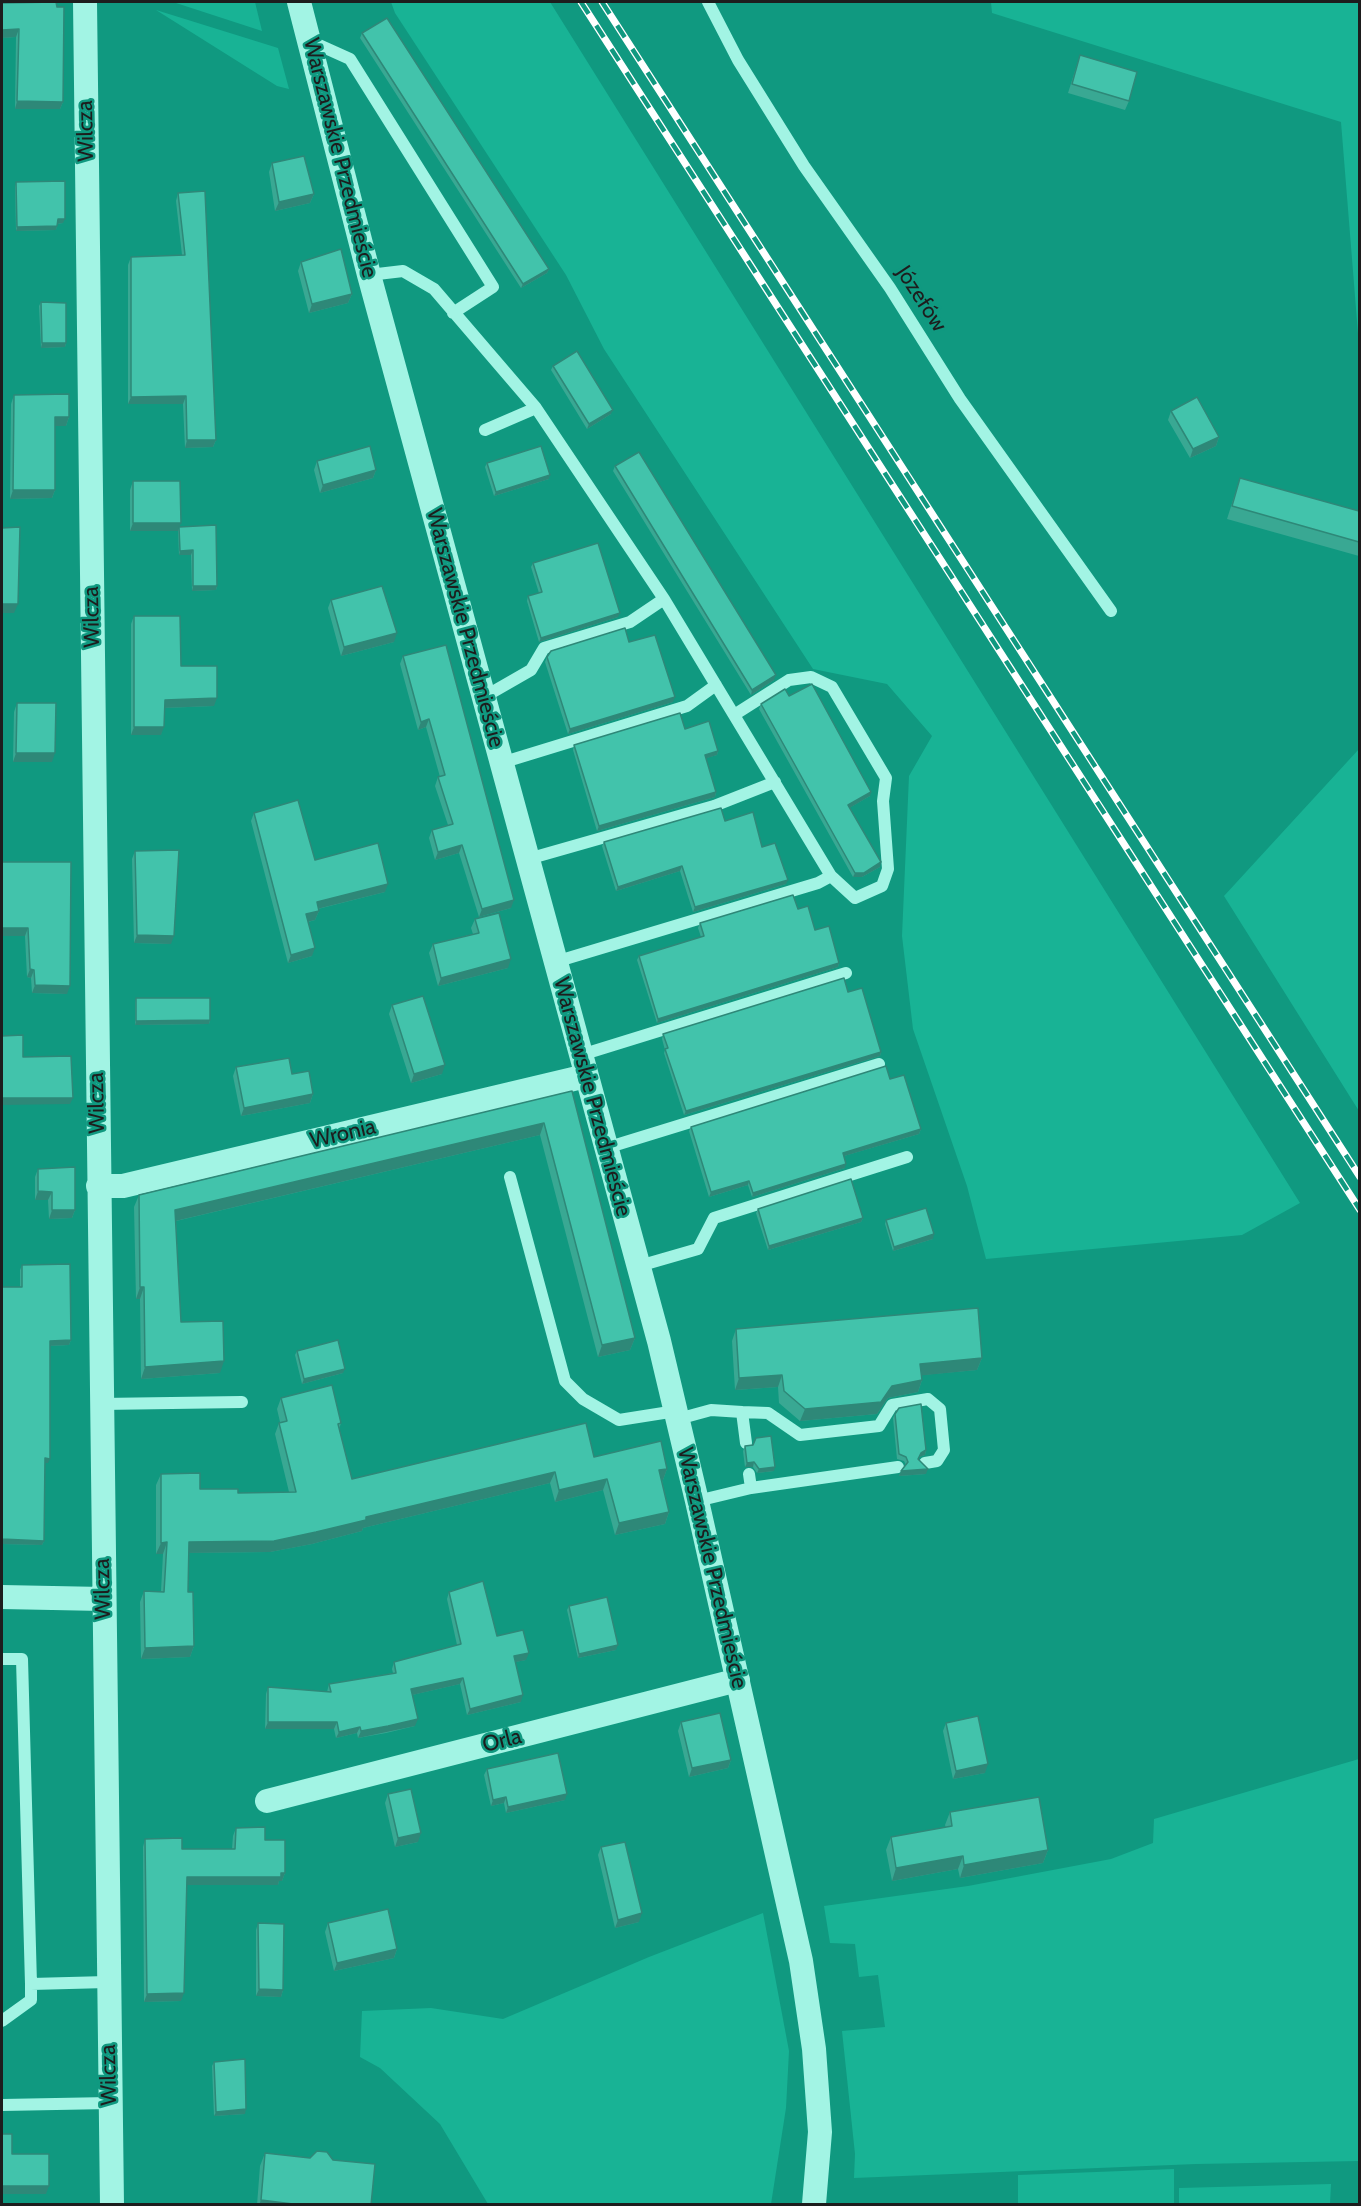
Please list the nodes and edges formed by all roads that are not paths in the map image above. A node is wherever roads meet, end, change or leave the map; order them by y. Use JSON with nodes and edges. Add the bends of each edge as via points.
{"nodes":[{"id":1,"x":85,"y":2,"type":"edge"},
{"id":2,"x":299,"y":2,"type":"edge"},
{"id":3,"x":708,"y":2,"type":"edge"},
{"id":4,"x":310,"y":41,"type":"junction"},
{"id":5,"x":369,"y":274,"type":"junction"},
{"id":6,"x":453,"y":313,"type":"junction"},
{"id":7,"x":536,"y":408,"type":"junction"},
{"id":8,"x":485,"y":430,"type":"dead end"},
{"id":9,"x":664,"y":599,"type":"junction"},
{"id":10,"x":1112,"y":611,"type":"dead end"},
{"id":11,"x":716,"y":685,"type":"junction"},
{"id":12,"x":484,"y":697,"type":"junction"},
{"id":13,"x":734,"y":716,"type":"junction"},
{"id":14,"x":501,"y":763,"type":"junction"},
{"id":15,"x":775,"y":782,"type":"junction"},
{"id":16,"x":528,"y":859,"type":"junction"},
{"id":17,"x":831,"y":876,"type":"junction"},
{"id":18,"x":555,"y":962,"type":"junction"},
{"id":19,"x":846,"y":973,"type":"dead end"},
{"id":20,"x":879,"y":1064,"type":"dead end"},
{"id":21,"x":584,"y":1065,"type":"junction"},
{"id":22,"x":606,"y":1148,"type":"junction"},
{"id":23,"x":907,"y":1156,"type":"dead end"},
{"id":24,"x":510,"y":1177,"type":"dead end"},
{"id":25,"x":98,"y":1186,"type":"junction"},
{"id":26,"x":639,"y":1266,"type":"junction"},
{"id":27,"x":242,"y":1402,"type":"dead end"},
{"id":28,"x":101,"y":1404,"type":"junction"},
{"id":29,"x":742,"y":1412,"type":"junction"},
{"id":30,"x":677,"y":1415,"type":"junction"},
{"id":31,"x":746,"y":1443,"type":"edge"},
{"id":32,"x":925,"y":1463,"type":"edge"},
{"id":33,"x":898,"y":1467,"type":"dead end"},
{"id":34,"x":749,"y":1474,"type":"dead end"},
{"id":35,"x":751,"y":1488,"type":"junction"},
{"id":36,"x":698,"y":1501,"type":"junction"},
{"id":37,"x":2,"y":1597,"type":"edge"},
{"id":38,"x":103,"y":1599,"type":"junction"},
{"id":39,"x":2,"y":1659,"type":"edge"},
{"id":40,"x":738,"y":1680,"type":"junction"},
{"id":41,"x":267,"y":1801,"type":"dead end"},
{"id":42,"x":108,"y":1982,"type":"junction"},
{"id":43,"x":31,"y":1984,"type":"junction"},
{"id":44,"x":2,"y":2021,"type":"edge"},
{"id":45,"x":110,"y":2103,"type":"junction"},
{"id":46,"x":2,"y":2105,"type":"edge"},
{"id":47,"x":112,"y":2205,"type":"edge"},
{"id":48,"x":814,"y":2205,"type":"edge"}],
"edges":[{"from":1,"to":25,"type":"street","name":"Wilcza"},
{"from":2,"to":4,"type":"street","name":"Warszawskie Przedmieście"},
{"from":3,"to":10,"type":"lane","name":"Józefów","via":[[738,60],[804,166],[890,288],[960,399]]},
{"from":4,"to":5,"type":"street","name":"Warszawskie Przedmieście"},
{"from":4,"to":6,"type":"lane","via":[[350,59],[493,287]]},
{"from":5,"to":6,"type":"lane","via":[[403,271],[434,289]]},
{"from":5,"to":12,"type":"street","name":"Warszawskie Przedmieście"},
{"from":6,"to":7,"type":"lane"},
{"from":7,"to":8,"type":"lane"},
{"from":7,"to":9,"type":"lane"},
{"from":9,"to":11,"type":"lane"},
{"from":9,"to":12,"type":"lane","via":[[630,622],[544,648],[531,670]]},
{"from":11,"to":13,"type":"lane"},
{"from":11,"to":14,"type":"lane","via":[[687,706]]},
{"from":12,"to":14,"type":"street","name":"Warszawskie Przedmieście"},
{"from":13,"to":15,"type":"lane"},
{"from":13,"to":17,"type":"lane","via":[[789,680],[811,677],[832,687],[886,778],[883,801],[888,869],[882,886],[855,898]]},
{"from":14,"to":16,"type":"street","name":"Warszawskie Przedmieście"},
{"from":15,"to":16,"type":"lane","via":[[714,806]]},
{"from":15,"to":17,"type":"lane"},
{"from":16,"to":18,"type":"street","name":"Warszawskie Przedmieście"},
{"from":17,"to":18,"type":"lane"},
{"from":18,"to":21,"type":"street","name":"Warszawskie Przedmieście"},
{"from":19,"to":21,"type":"lane"},
{"from":20,"to":22,"type":"lane"},
{"from":21,"to":22,"type":"street","name":"Warszawskie Przedmieście"},
{"from":21,"to":25,"type":"street","name":"Wronia","via":[[123,1186]]},
{"from":22,"to":26,"type":"street","name":"Warszawskie Przedmieście"},
{"from":23,"to":26,"type":"lane","via":[[714,1218],[698,1249]]},
{"from":24,"to":30,"type":"lane","via":[[565,1381],[583,1399],[619,1420]]},
{"from":25,"to":28,"type":"street","name":"Wilcza"},
{"from":26,"to":30,"type":"street","name":"Warszawskie Przedmieście"},
{"from":27,"to":28,"type":"lane"},
{"from":28,"to":38,"type":"street","name":"Wilcza"},
{"from":29,"to":30,"type":"lane","via":[[711,1410]]},
{"from":29,"to":31,"type":"lane"},
{"from":29,"to":32,"type":"lane","via":[[768,1413],[800,1435],[879,1426],[892,1405],[928,1399],[940,1409],[944,1450],[937,1461]]},
{"from":30,"to":36,"type":"street","name":"Warszawskie Przedmieście"},
{"from":33,"to":35,"type":"lane"},
{"from":34,"to":35,"type":"lane"},
{"from":35,"to":36,"type":"lane"},
{"from":36,"to":40,"type":"street","name":"Warszawskie Przedmieście"},
{"from":37,"to":38,"type":"street"},
{"from":38,"to":42,"type":"street","name":"Wilcza"},
{"from":39,"to":43,"type":"lane","via":[[22,1659]]},
{"from":40,"to":41,"type":"street","name":"Orla"},
{"from":40,"to":48,"type":"street","name":"Warszawskie Przedmieście","via":[[801,1961],[814,2049],[820,2132]]},
{"from":42,"to":43,"type":"lane"},
{"from":42,"to":45,"type":"street","name":"Wilcza"},
{"from":43,"to":44,"type":"lane","via":[[31,2000]]},
{"from":45,"to":46,"type":"lane"},
{"from":45,"to":47,"type":"street","name":"Wilcza"}]}
